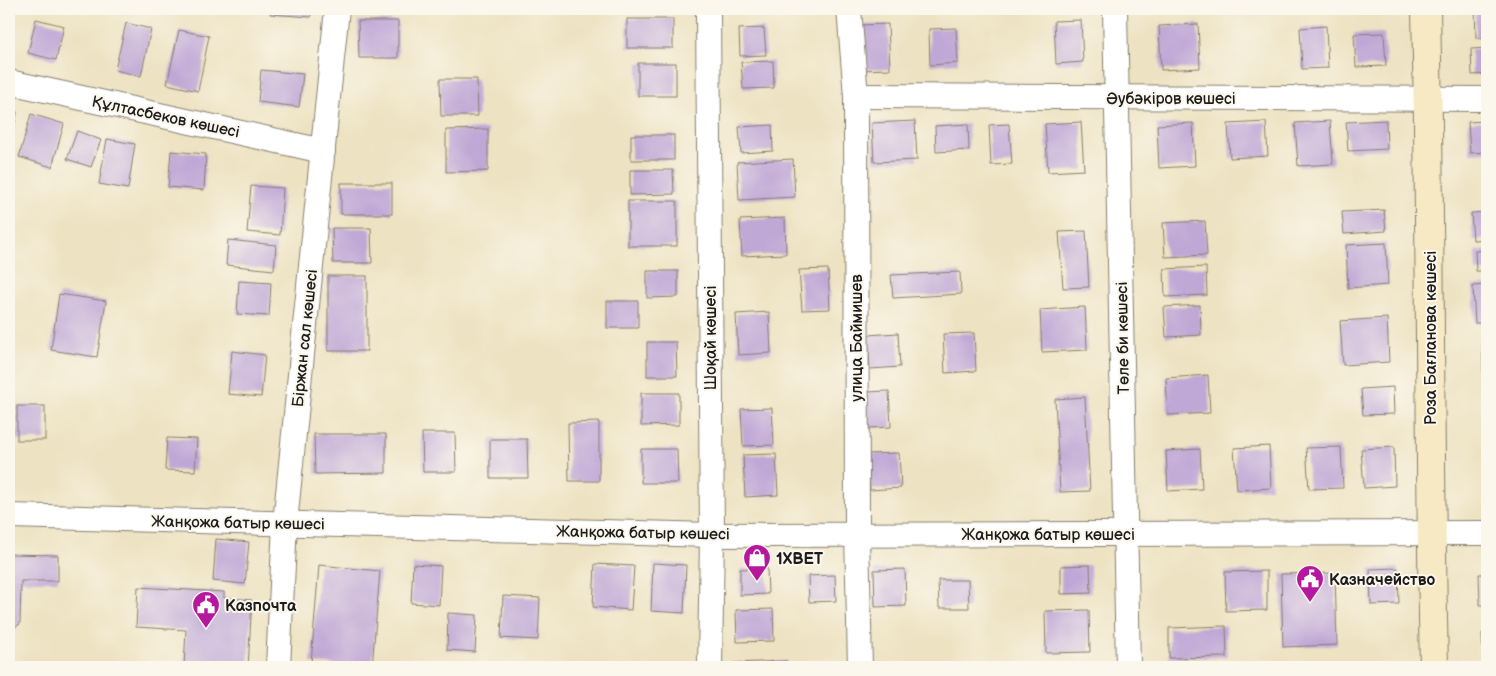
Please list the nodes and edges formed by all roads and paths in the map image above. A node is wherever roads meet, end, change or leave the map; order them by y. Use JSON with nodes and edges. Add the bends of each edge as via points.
{"nodes":[{"id":1,"x":337,"y":9,"type":"edge"},
{"id":2,"x":708,"y":9,"type":"edge"},
{"id":3,"x":849,"y":9,"type":"edge"},
{"id":4,"x":1115,"y":9,"type":"edge"},
{"id":5,"x":1426,"y":9,"type":"edge"},
{"id":6,"x":9,"y":82,"type":"edge"},
{"id":7,"x":856,"y":96,"type":"junction"},
{"id":8,"x":1117,"y":98,"type":"junction"},
{"id":9,"x":1428,"y":98,"type":"junction"},
{"id":10,"x":1487,"y":99,"type":"edge"},
{"id":11,"x":323,"y":151,"type":"junction"},
{"id":12,"x":9,"y":516,"type":"edge"},
{"id":13,"x":285,"y":523,"type":"junction"},
{"id":14,"x":1487,"y":533,"type":"edge"},
{"id":15,"x":857,"y":534,"type":"junction"},
{"id":16,"x":1126,"y":534,"type":"junction"},
{"id":17,"x":1431,"y":534,"type":"junction"},
{"id":18,"x":712,"y":535,"type":"junction"},
{"id":19,"x":278,"y":667,"type":"edge"},
{"id":20,"x":710,"y":667,"type":"edge"},
{"id":21,"x":860,"y":667,"type":"edge"},
{"id":22,"x":1128,"y":667,"type":"edge"},
{"id":23,"x":1434,"y":667,"type":"edge"}],
"edges":[{"from":1,"to":11,"type":"street","name":"Біржан сал көшесі"},
{"from":2,"to":18,"type":"street","name":"Шоқай көшесі"},
{"from":3,"to":7,"type":"street","name":"улица Баймишев"},
{"from":4,"to":8,"type":"street","name":"Төле би көшесі"},
{"from":5,"to":9,"type":"street","name":"Роза Бағланова көшесі"},
{"from":6,"to":11,"type":"street","name":"Құлтасбеков көшесі"},
{"from":7,"to":8,"type":"street","name":"Әубәкіров көшесі"},
{"from":7,"to":15,"type":"street","name":"улица Баймишев"},
{"from":8,"to":9,"type":"street","name":"Әубәкіров көшесі"},
{"from":8,"to":16,"type":"street","name":"Төле би көшесі"},
{"from":9,"to":10,"type":"street","name":"Әубәкіров көшесі"},
{"from":9,"to":17,"type":"street","name":"Роза Бағланова көшесі"},
{"from":11,"to":13,"type":"street","name":"Біржан сал көшесі"},
{"from":12,"to":13,"type":"street","name":"Жанқожа батыр көшесі"},
{"from":13,"to":18,"type":"street","name":"Жанқожа батыр көшесі"},
{"from":13,"to":19,"type":"street","name":"Біржан сал көшесі"},
{"from":14,"to":17,"type":"street","name":"Жанқожа батыр көшесі"},
{"from":15,"to":16,"type":"street","name":"Жанқожа батыр көшесі"},
{"from":15,"to":18,"type":"street","name":"Жанқожа батыр көшесі"},
{"from":15,"to":21,"type":"street","name":"улица Баймишев"},
{"from":16,"to":17,"type":"street","name":"Жанқожа батыр көшесі"},
{"from":16,"to":22,"type":"street","name":"Төле би көшесі"},
{"from":17,"to":23,"type":"street","name":"Роза Бағланова көшесі"},
{"from":18,"to":20,"type":"street","name":"Шоқай көшесі"}]}
